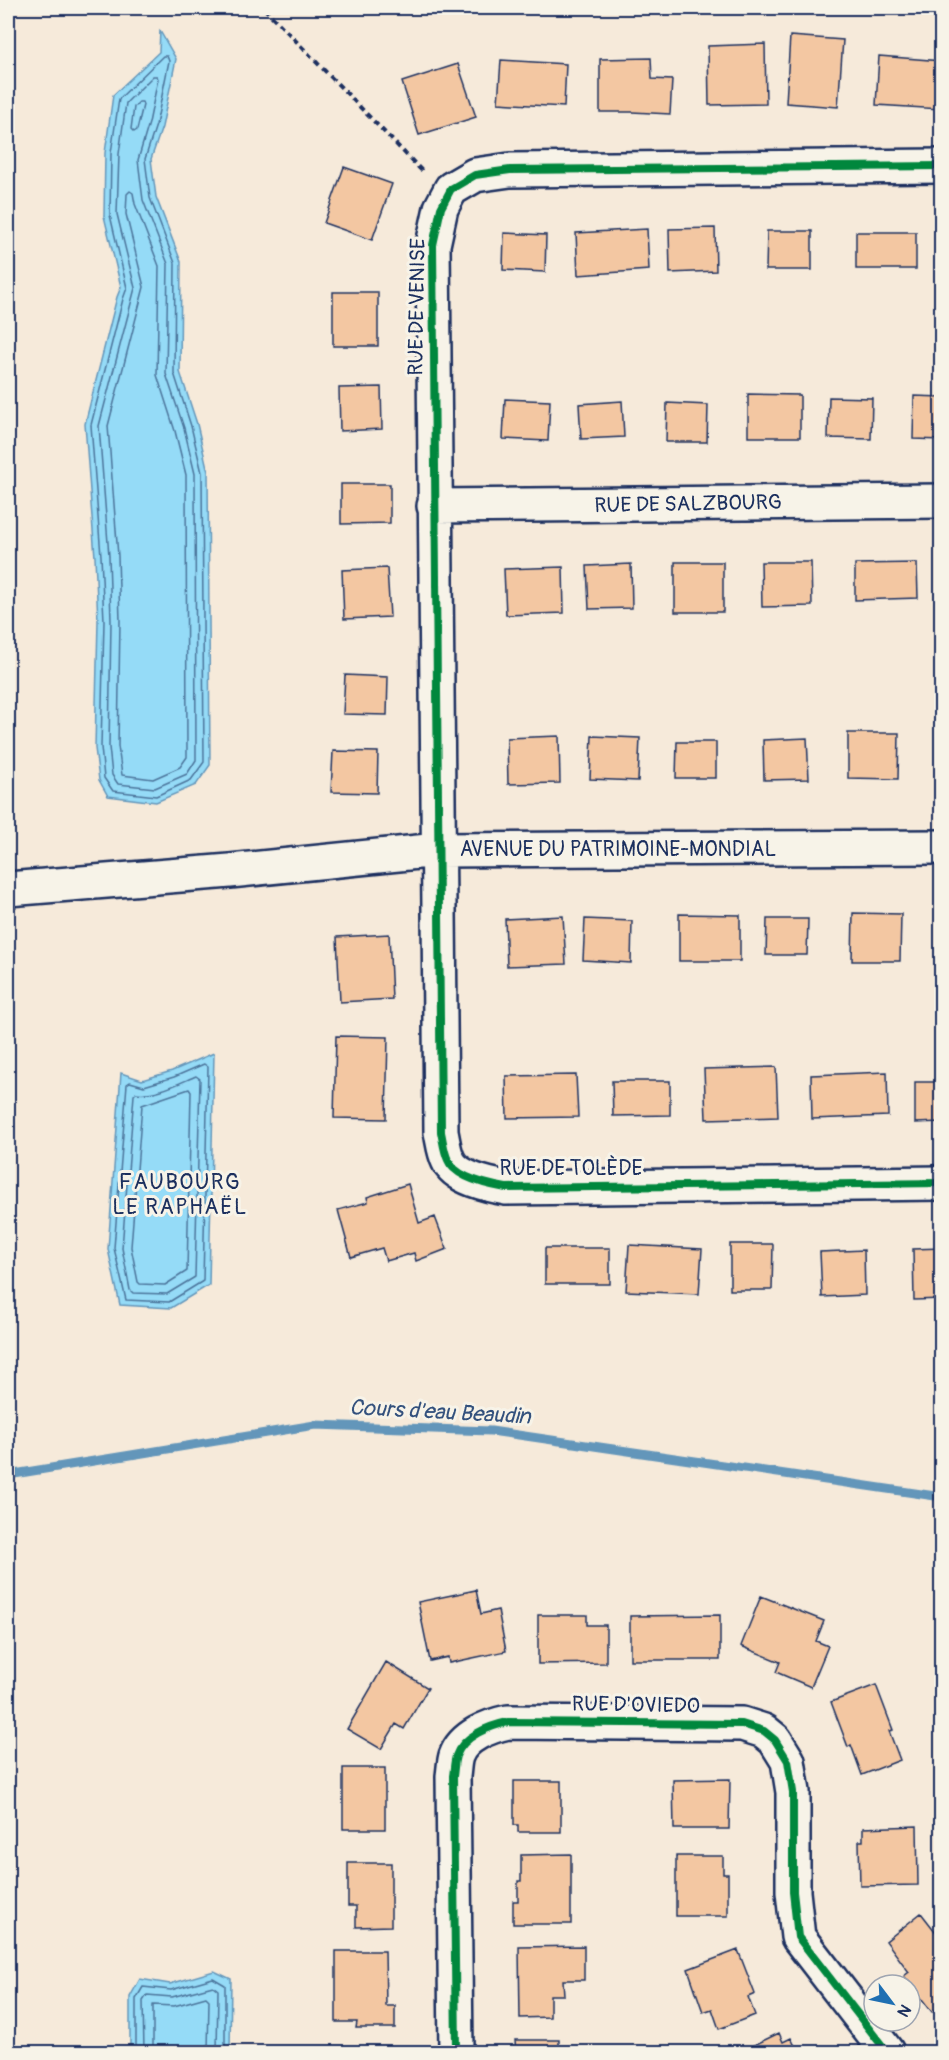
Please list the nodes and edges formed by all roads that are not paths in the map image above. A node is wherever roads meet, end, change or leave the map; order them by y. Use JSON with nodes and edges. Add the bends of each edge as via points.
{"nodes":[{"id":1,"x":942,"y":166,"type":"edge"},
{"id":2,"x":942,"y":501,"type":"edge"},
{"id":3,"x":434,"y":506,"type":"junction"},
{"id":4,"x":942,"y":847,"type":"edge"},
{"id":5,"x":438,"y":850,"type":"junction"},
{"id":6,"x":8,"y":889,"type":"edge"},
{"id":7,"x":942,"y":1183,"type":"edge"},
{"id":8,"x":456,"y":2052,"type":"edge"},
{"id":9,"x":887,"y":2052,"type":"edge"}],
"edges":[{"from":1,"to":3,"type":"street","name":"RUE DE VENISE","via":[[510,170],[475,174],[451,189],[441,208],[433,245]]},
{"from":2,"to":3,"type":"street","name":"RUE DE SALZBOURG"},
{"from":3,"to":5,"type":"street","name":"RUE DE VENISE"},
{"from":4,"to":5,"type":"street","name":"AVENUE DU PATRIMOINE-MONDIAL"},
{"from":5,"to":6,"type":"street","name":"AVENUE DU PATRIMOINE-MONDIAL"},
{"from":5,"to":7,"type":"street","name":"RUE DE TOLÈDE","via":[[441,1132],[449,1163],[462,1174],[483,1184],[506,1188]]},
{"from":8,"to":9,"type":"street","name":"RUE D'OVIEDO","via":[[456,1754],[488,1726],[508,1722],[742,1724],[764,1731],[775,1740],[788,1761],[793,1792],[793,1892],[798,1937]]}]}
